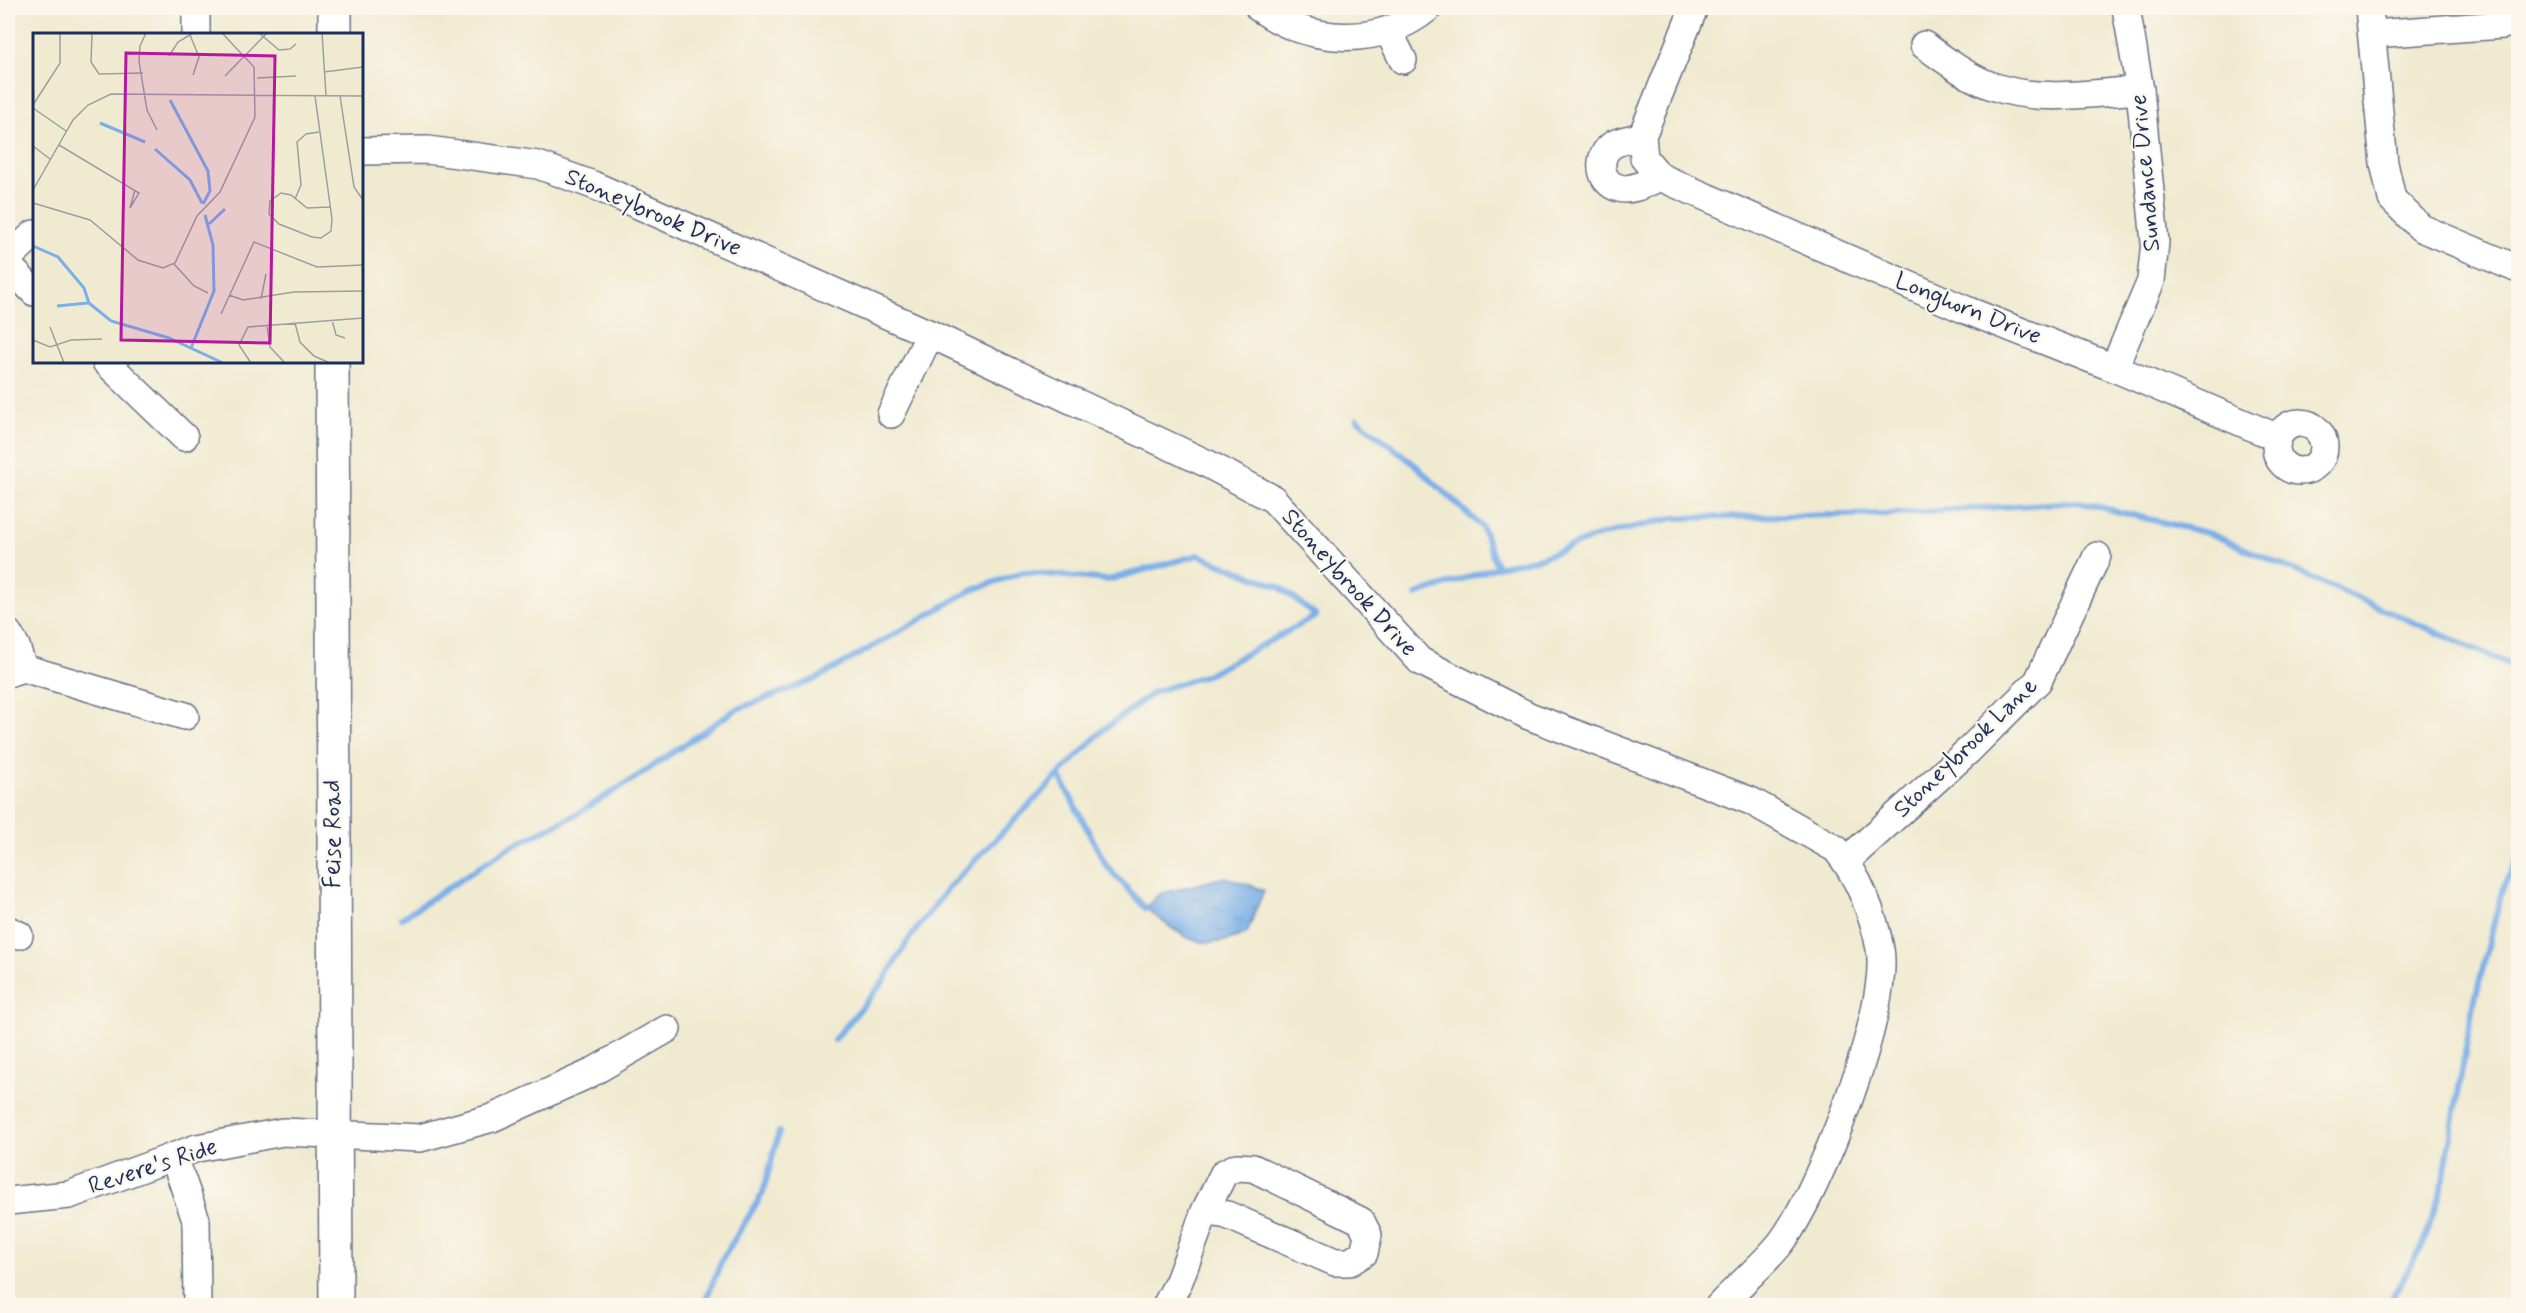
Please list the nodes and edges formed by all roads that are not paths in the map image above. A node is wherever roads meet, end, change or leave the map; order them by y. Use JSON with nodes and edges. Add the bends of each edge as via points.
{"nodes":[{"id":1,"x":196,"y":8,"type":"edge"},
{"id":2,"x":335,"y":8,"type":"edge"},
{"id":3,"x":1259,"y":8,"type":"edge"},
{"id":4,"x":1428,"y":8,"type":"edge"},
{"id":5,"x":1694,"y":8,"type":"edge"},
{"id":6,"x":2126,"y":8,"type":"edge"},
{"id":7,"x":2518,"y":17,"type":"edge"},
{"id":8,"x":2370,"y":21,"type":"edge"},
{"id":9,"x":1389,"y":32,"type":"junction"},
{"id":10,"x":196,"y":33,"type":"edge"},
{"id":11,"x":335,"y":33,"type":"edge"},
{"id":12,"x":1924,"y":45,"type":"dead end"},
{"id":13,"x":1403,"y":60,"type":"dead end"},
{"id":14,"x":2140,"y":90,"type":"junction"},
{"id":15,"x":1642,"y":136,"type":"junction"},
{"id":16,"x":363,"y":151,"type":"edge"},
{"id":17,"x":1660,"y":177,"type":"junction"},
{"id":18,"x":33,"y":235,"type":"edge"},
{"id":19,"x":8,"y":258,"type":"edge"},
{"id":20,"x":8,"y":265,"type":"edge"},
{"id":21,"x":2518,"y":269,"type":"edge"},
{"id":22,"x":33,"y":291,"type":"edge"},
{"id":23,"x":930,"y":334,"type":"junction"},
{"id":24,"x":107,"y":363,"type":"edge"},
{"id":25,"x":333,"y":363,"type":"edge"},
{"id":26,"x":2114,"y":368,"type":"junction"},
{"id":27,"x":891,"y":414,"type":"dead end"},
{"id":28,"x":184,"y":437,"type":"dead end"},
{"id":29,"x":2278,"y":438,"type":"dead end"},
{"id":30,"x":2097,"y":556,"type":"dead end"},
{"id":31,"x":8,"y":633,"type":"edge"},
{"id":32,"x":15,"y":670,"type":"edge"},
{"id":33,"x":185,"y":716,"type":"dead end"},
{"id":34,"x":1846,"y":861,"type":"junction"},
{"id":35,"x":667,"y":1029,"type":"dead end"},
{"id":36,"x":334,"y":1134,"type":"junction"},
{"id":37,"x":174,"y":1157,"type":"junction"},
{"id":38,"x":8,"y":1201,"type":"edge"},
{"id":39,"x":1205,"y":1211,"type":"junction"},
{"id":40,"x":197,"y":1305,"type":"edge"},
{"id":41,"x":336,"y":1305,"type":"edge"},
{"id":42,"x":1166,"y":1305,"type":"edge"},
{"id":43,"x":1719,"y":1305,"type":"edge"}],
"edges":[{"from":1,"to":10,"type":"street"},
{"from":2,"to":11,"type":"main road"},
{"from":3,"to":9,"type":"street","via":[[1280,23],[1343,38]]},
{"from":4,"to":9,"type":"street"},
{"from":5,"to":15,"type":"street"},
{"from":6,"to":14,"type":"street","name":"Sundance Drive"},
{"from":7,"to":8,"type":"street","via":[[2503,25]]},
{"from":8,"to":21,"type":"street","via":[[2384,163],[2392,199],[2421,228]]},
{"from":9,"to":13,"type":"street"},
{"from":12,"to":14,"type":"street","via":[[1958,70],[2002,88],[2042,96]]},
{"from":14,"to":26,"type":"street","name":"Sundance Drive","via":[[2153,206],[2153,262],[2151,281]]},
{"from":15,"to":17,"type":"street","via":[[1644,158]]},
{"from":15,"to":17,"type":"street","via":[[1608,149],[1602,172],[1619,188],[1635,187]]},
{"from":16,"to":23,"type":"street","name":"Stoneybrook Drive","via":[[428,150],[538,165],[593,185]]},
{"from":17,"to":26,"type":"street","name":"Longhorn Drive","via":[[1965,310]]},
{"from":18,"to":19,"type":"street"},
{"from":20,"to":22,"type":"street"},
{"from":23,"to":27,"type":"street"},
{"from":23,"to":34,"type":"street","name":"Stoneybrook Drive","via":[[1208,464],[1274,499],[1420,661],[1529,716],[1751,801],[1836,849]]},
{"from":24,"to":28,"type":"street"},
{"from":25,"to":36,"type":"main road","name":"Feise Road"},
{"from":26,"to":29,"type":"street","name":"Longhorn Drive"},
{"from":30,"to":34,"type":"street","name":"Stoneybrook Lane","via":[[2038,681],[1969,750]]},
{"from":31,"to":32,"type":"street","via":[[16,646]]},
{"from":32,"to":33,"type":"street"},
{"from":34,"to":43,"type":"street","name":"Stoneybrook Drive","via":[[1862,890],[1881,950],[1877,1000],[1866,1051],[1818,1175],[1797,1217],[1780,1244]]},
{"from":35,"to":36,"type":"street","name":"Revere's Ride","via":[[589,1074],[492,1118],[420,1138]]},
{"from":36,"to":37,"type":"street","name":"Revere's Ride","via":[[283,1132],[197,1148]]},
{"from":36,"to":41,"type":"main road","name":"Feise Road"},
{"from":37,"to":38,"type":"street","name":"Revere's Ride","via":[[69,1195]]},
{"from":37,"to":40,"type":"street","via":[[196,1220]]},
{"from":39,"to":39,"type":"street","via":[[1227,1215],[1335,1262],[1350,1262],[1364,1253],[1368,1235],[1360,1221],[1253,1168],[1237,1167],[1224,1173]]},
{"from":39,"to":42,"type":"street"}]}
